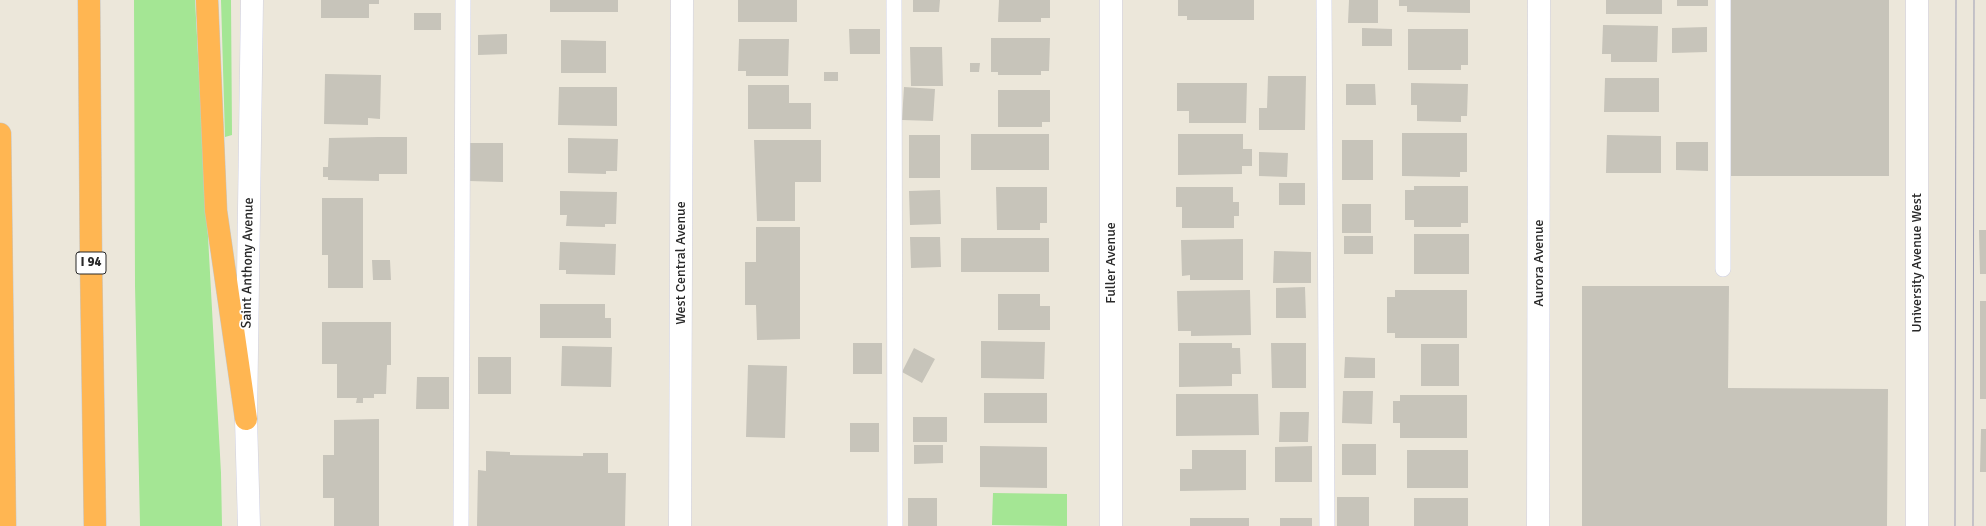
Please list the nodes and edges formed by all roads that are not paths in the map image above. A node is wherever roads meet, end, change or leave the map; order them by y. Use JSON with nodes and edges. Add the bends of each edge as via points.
{"nodes":[{"id":1,"x":89,"y":0,"type":"edge"},
{"id":2,"x":207,"y":0,"type":"edge"},
{"id":3,"x":252,"y":0,"type":"edge"},
{"id":4,"x":463,"y":0,"type":"edge"},
{"id":5,"x":682,"y":0,"type":"edge"},
{"id":6,"x":894,"y":0,"type":"edge"},
{"id":7,"x":1111,"y":0,"type":"edge"},
{"id":8,"x":1324,"y":0,"type":"edge"},
{"id":9,"x":1539,"y":0,"type":"edge"},
{"id":10,"x":1723,"y":0,"type":"edge"},
{"id":11,"x":1917,"y":0,"type":"edge"},
{"id":12,"x":0,"y":134,"type":"edge"},
{"id":13,"x":1723,"y":269,"type":"dead end"},
{"id":14,"x":246,"y":419,"type":"junction"},
{"id":15,"x":5,"y":526,"type":"edge"},
{"id":16,"x":95,"y":526,"type":"edge"},
{"id":17,"x":249,"y":526,"type":"edge"},
{"id":18,"x":461,"y":526,"type":"edge"},
{"id":19,"x":680,"y":526,"type":"edge"},
{"id":20,"x":895,"y":526,"type":"edge"},
{"id":21,"x":1111,"y":526,"type":"edge"},
{"id":22,"x":1327,"y":526,"type":"edge"},
{"id":23,"x":1538,"y":526,"type":"edge"},
{"id":24,"x":1917,"y":526,"type":"edge"}],
"edges":[{"from":1,"to":16,"type":"highway","number":"I 94"},
{"from":2,"to":14,"type":"highway","via":[[216,211]]},
{"from":3,"to":14,"type":"street","name":"Saint Anthony Avenue"},
{"from":4,"to":18,"type":"lane"},
{"from":5,"to":19,"type":"street","name":"West Central Avenue"},
{"from":6,"to":20,"type":"lane"},
{"from":7,"to":21,"type":"street","name":"Fuller Avenue"},
{"from":8,"to":22,"type":"lane"},
{"from":9,"to":23,"type":"street","name":"Aurora Avenue"},
{"from":10,"to":13,"type":"lane"},
{"from":11,"to":24,"type":"street","name":"University Avenue West"},
{"from":12,"to":15,"type":"highway"},
{"from":14,"to":17,"type":"street","name":"Saint Anthony Avenue"}]}
